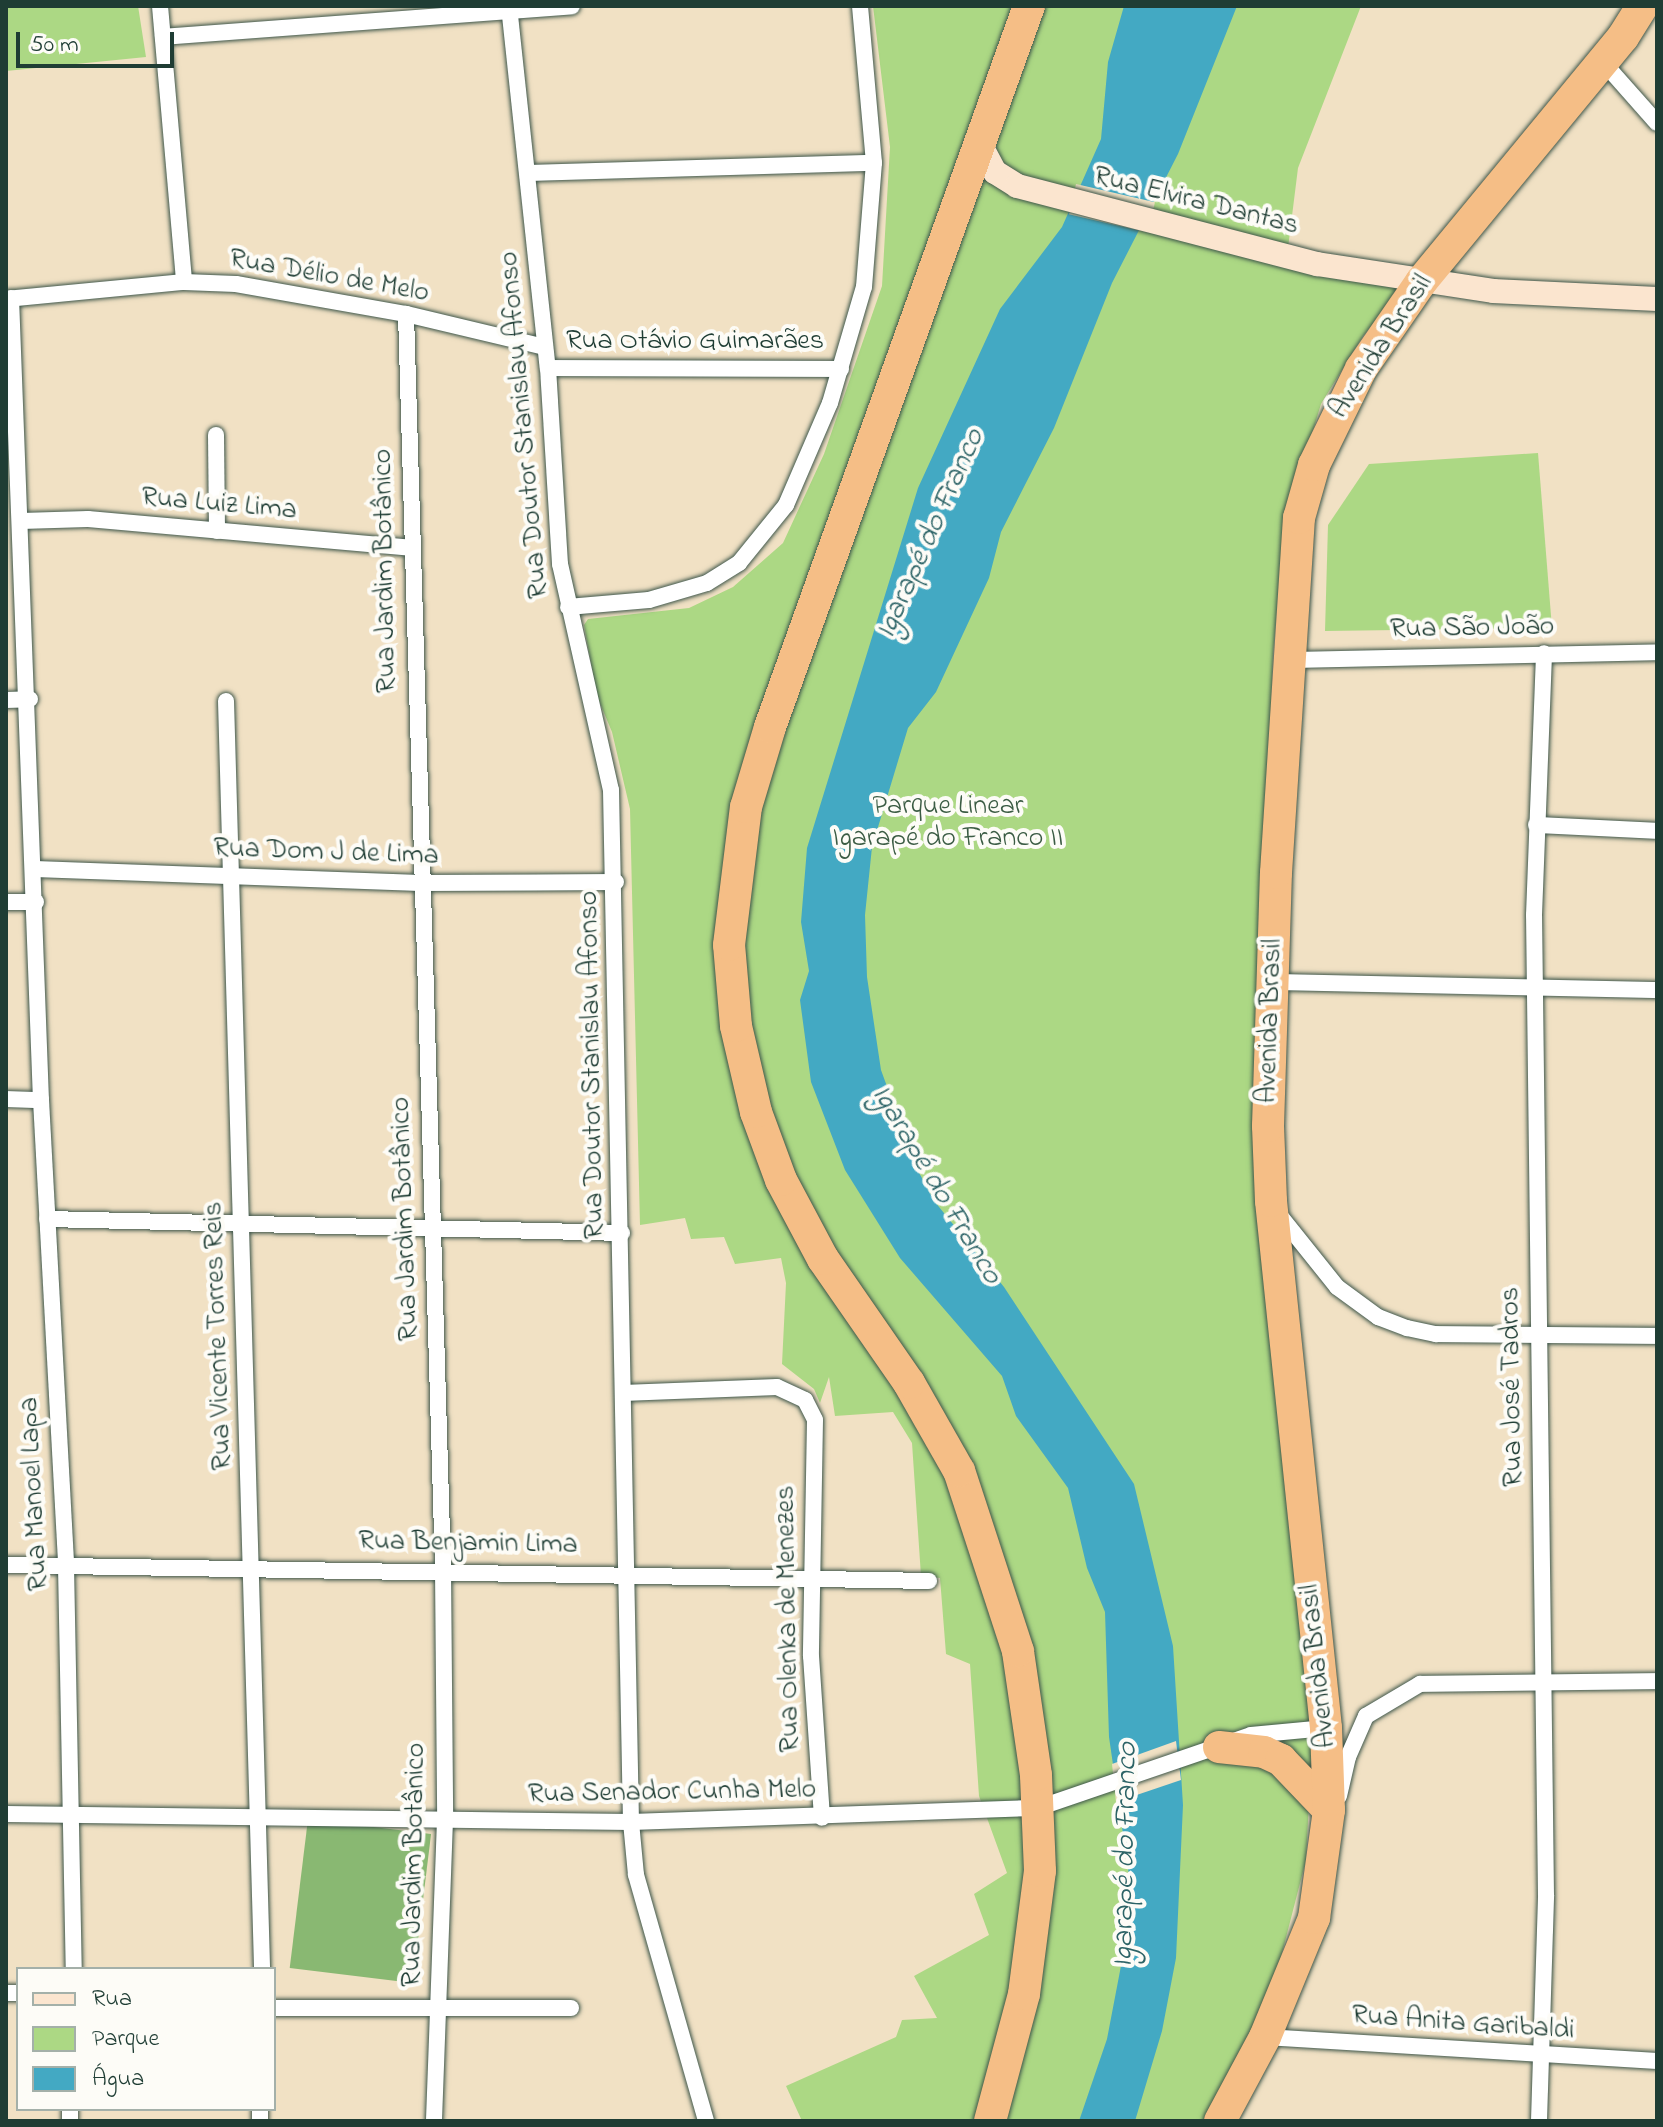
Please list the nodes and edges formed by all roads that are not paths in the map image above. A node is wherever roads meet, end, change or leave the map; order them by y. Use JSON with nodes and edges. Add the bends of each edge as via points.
{"nodes":[{"id":1,"x":160,"y":6,"type":"edge"},
{"id":2,"x":572,"y":6,"type":"edge"},
{"id":3,"x":860,"y":6,"type":"edge"},
{"id":4,"x":1029,"y":6,"type":"edge"},
{"id":5,"x":1642,"y":6,"type":"edge"},
{"id":6,"x":510,"y":9,"type":"edge"},
{"id":7,"x":163,"y":37,"type":"junction"},
{"id":8,"x":1603,"y":62,"type":"junction"},
{"id":9,"x":1657,"y":123,"type":"edge"},
{"id":10,"x":979,"y":142,"type":"junction"},
{"id":11,"x":874,"y":163,"type":"junction"},
{"id":12,"x":528,"y":173,"type":"junction"},
{"id":13,"x":184,"y":282,"type":"junction"},
{"id":14,"x":1421,"y":282,"type":"junction"},
{"id":15,"x":8,"y":298,"type":"edge"},
{"id":16,"x":1657,"y":299,"type":"edge"},
{"id":17,"x":406,"y":314,"type":"junction"},
{"id":18,"x":544,"y":347,"type":"junction"},
{"id":19,"x":548,"y":368,"type":"junction"},
{"id":20,"x":841,"y":369,"type":"junction"},
{"id":21,"x":216,"y":435,"type":"dead end"},
{"id":22,"x":21,"y":521,"type":"junction"},
{"id":23,"x":217,"y":531,"type":"junction"},
{"id":24,"x":411,"y":548,"type":"junction"},
{"id":25,"x":568,"y":607,"type":"junction"},
{"id":26,"x":1657,"y":652,"type":"edge"},
{"id":27,"x":1544,"y":653,"type":"junction"},
{"id":28,"x":1289,"y":660,"type":"junction"},
{"id":29,"x":30,"y":699,"type":"junction"},
{"id":30,"x":6,"y":700,"type":"edge"},
{"id":31,"x":226,"y":701,"type":"dead end"},
{"id":32,"x":1536,"y":825,"type":"junction"},
{"id":33,"x":1657,"y":831,"type":"edge"},
{"id":34,"x":35,"y":869,"type":"junction"},
{"id":35,"x":233,"y":877,"type":"junction"},
{"id":36,"x":616,"y":882,"type":"junction"},
{"id":37,"x":420,"y":883,"type":"junction"},
{"id":38,"x":6,"y":902,"type":"edge"},
{"id":39,"x":36,"y":902,"type":"junction"},
{"id":40,"x":1273,"y":982,"type":"junction"},
{"id":41,"x":1657,"y":990,"type":"edge"},
{"id":42,"x":1537,"y":991,"type":"junction"},
{"id":43,"x":6,"y":1099,"type":"edge"},
{"id":44,"x":41,"y":1100,"type":"junction"},
{"id":45,"x":1271,"y":1201,"type":"junction"},
{"id":46,"x":47,"y":1219,"type":"junction"},
{"id":47,"x":241,"y":1225,"type":"junction"},
{"id":48,"x":433,"y":1225,"type":"junction"},
{"id":49,"x":622,"y":1233,"type":"junction"},
{"id":50,"x":1538,"y":1336,"type":"junction"},
{"id":51,"x":1657,"y":1336,"type":"edge"},
{"id":52,"x":623,"y":1393,"type":"junction"},
{"id":53,"x":6,"y":1565,"type":"edge"},
{"id":54,"x":66,"y":1566,"type":"junction"},
{"id":55,"x":252,"y":1567,"type":"junction"},
{"id":56,"x":443,"y":1569,"type":"junction"},
{"id":57,"x":627,"y":1572,"type":"junction"},
{"id":58,"x":811,"y":1577,"type":"junction"},
{"id":59,"x":929,"y":1581,"type":"dead end"},
{"id":60,"x":1542,"y":1681,"type":"junction"},
{"id":61,"x":1657,"y":1681,"type":"edge"},
{"id":62,"x":1326,"y":1728,"type":"junction"},
{"id":63,"x":1213,"y":1749,"type":"junction"},
{"id":64,"x":1038,"y":1808,"type":"junction"},
{"id":65,"x":1329,"y":1810,"type":"junction"},
{"id":66,"x":6,"y":1814,"type":"edge"},
{"id":67,"x":73,"y":1814,"type":"junction"},
{"id":68,"x":261,"y":1817,"type":"junction"},
{"id":69,"x":822,"y":1818,"type":"junction"},
{"id":70,"x":445,"y":1820,"type":"junction"},
{"id":71,"x":631,"y":1822,"type":"junction"},
{"id":72,"x":1326,"y":1856,"type":"junction"},
{"id":73,"x":74,"y":1967,"type":"edge"},
{"id":74,"x":262,"y":1967,"type":"edge"},
{"id":75,"x":276,"y":2008,"type":"edge"},
{"id":76,"x":571,"y":2008,"type":"dead end"},
{"id":77,"x":438,"y":2010,"type":"junction"},
{"id":78,"x":1265,"y":2037,"type":"junction"},
{"id":79,"x":1541,"y":2057,"type":"junction"},
{"id":80,"x":1657,"y":2061,"type":"edge"},
{"id":81,"x":434,"y":2121,"type":"edge"},
{"id":82,"x":706,"y":2121,"type":"edge"},
{"id":83,"x":990,"y":2121,"type":"edge"},
{"id":84,"x":1220,"y":2121,"type":"edge"},
{"id":85,"x":1539,"y":2121,"type":"edge"}],
"edges":[{"from":1,"to":7,"type":"street"},
{"from":2,"to":6,"type":"street"},
{"from":3,"to":11,"type":"street"},
{"from":4,"to":10,"type":"highway"},
{"from":5,"to":8,"type":"highway","name":"Avenida Brasil"},
{"from":6,"to":7,"type":"street"},
{"from":6,"to":12,"type":"street","name":"Rua Doutor Stanislau Afonso"},
{"from":7,"to":13,"type":"street"},
{"from":8,"to":9,"type":"street"},
{"from":8,"to":14,"type":"highway","name":"Avenida Brasil"},
{"from":10,"to":14,"type":"street","name":"Rua Elvira Dantas","via":[[995,172],[1038,192],[1317,264]]},
{"from":10,"to":64,"type":"highway","via":[[770,727],[746,807],[729,945],[736,1026],[756,1112],[781,1180],[823,1259],[909,1383],[959,1471],[990,1555],[1018,1651]]},
{"from":11,"to":12,"type":"street"},
{"from":11,"to":20,"type":"street","via":[[864,287]]},
{"from":12,"to":18,"type":"street","name":"Rua Doutor Stanislau Afonso"},
{"from":13,"to":15,"type":"street","name":"Rua Délio de Melo"},
{"from":13,"to":17,"type":"street","name":"Rua Délio de Melo","via":[[259,287]]},
{"from":14,"to":16,"type":"street","name":"Rua Elvira Dantas","via":[[1540,296]]},
{"from":14,"to":28,"type":"highway","name":"Avenida Brasil","via":[[1361,369],[1314,465],[1297,532]]},
{"from":15,"to":22,"type":"street","name":"Rua Manoel Lapa"},
{"from":17,"to":18,"type":"street","name":"Rua Délio de Melo"},
{"from":17,"to":24,"type":"street","name":"Rua Jardim Botânico"},
{"from":18,"to":19,"type":"street","name":"Rua Doutor Stanislau Afonso"},
{"from":19,"to":20,"type":"street","name":"Rua Otávio Guimarães"},
{"from":19,"to":25,"type":"street","name":"Rua Doutor Stanislau Afonso","via":[[556,523]]},
{"from":20,"to":25,"type":"street","via":[[786,505],[739,563],[680,593]]},
{"from":21,"to":23,"type":"street"},
{"from":22,"to":23,"type":"street","name":"Rua Luiz Lima","via":[[88,519]]},
{"from":22,"to":29,"type":"street","name":"Rua Manoel Lapa"},
{"from":23,"to":24,"type":"street","name":"Rua Luiz Lima"},
{"from":24,"to":37,"type":"street","name":"Rua Jardim Botânico"},
{"from":25,"to":36,"type":"street","name":"Rua Doutor Stanislau Afonso","via":[[611,790]]},
{"from":26,"to":27,"type":"street","name":"Rua São João"},
{"from":27,"to":28,"type":"street","name":"Rua São João"},
{"from":27,"to":32,"type":"street","name":"Rua José Tadros"},
{"from":28,"to":40,"type":"highway","name":"Avenida Brasil"},
{"from":29,"to":30,"type":"street"},
{"from":29,"to":34,"type":"street","name":"Rua Manoel Lapa"},
{"from":31,"to":35,"type":"street","name":"Rua Vicente Torres Reis"},
{"from":32,"to":33,"type":"street"},
{"from":32,"to":42,"type":"street","name":"Rua José Tadros"},
{"from":34,"to":35,"type":"street","name":"Rua Dom J de Lima"},
{"from":34,"to":39,"type":"street","name":"Rua Manoel Lapa"},
{"from":35,"to":37,"type":"street","name":"Rua Dom J de Lima"},
{"from":35,"to":47,"type":"street","name":"Rua Vicente Torres Reis"},
{"from":36,"to":37,"type":"street","name":"Rua Dom J de Lima"},
{"from":36,"to":49,"type":"street","name":"Rua Doutor Stanislau Afonso"},
{"from":37,"to":48,"type":"street","name":"Rua Jardim Botânico"},
{"from":38,"to":39,"type":"street"},
{"from":39,"to":44,"type":"street","name":"Rua Manoel Lapa"},
{"from":40,"to":42,"type":"street"},
{"from":40,"to":45,"type":"highway","name":"Avenida Brasil"},
{"from":41,"to":42,"type":"street"},
{"from":42,"to":50,"type":"street","name":"Rua José Tadros"},
{"from":43,"to":44,"type":"street"},
{"from":44,"to":46,"type":"street","name":"Rua Manoel Lapa"},
{"from":45,"to":50,"type":"street","via":[[1316,1266],[1378,1317],[1436,1334]]},
{"from":45,"to":62,"type":"highway","name":"Avenida Brasil"},
{"from":46,"to":47,"type":"street"},
{"from":46,"to":54,"type":"street","name":"Rua Manoel Lapa"},
{"from":47,"to":48,"type":"street"},
{"from":47,"to":55,"type":"street","name":"Rua Vicente Torres Reis"},
{"from":48,"to":49,"type":"street"},
{"from":48,"to":56,"type":"street","name":"Rua Jardim Botânico"},
{"from":49,"to":52,"type":"street","name":"Rua Doutor Stanislau Afonso"},
{"from":50,"to":51,"type":"street"},
{"from":50,"to":60,"type":"street","name":"Rua José Tadros"},
{"from":52,"to":57,"type":"street","name":"Rua Doutor Stanislau Afonso"},
{"from":52,"to":58,"type":"street","name":"Rua Olenka de Menezes","via":[[777,1387],[805,1400],[815,1420]]},
{"from":53,"to":54,"type":"street","name":"Rua Benjamin Lima"},
{"from":54,"to":55,"type":"street","name":"Rua Benjamin Lima"},
{"from":54,"to":67,"type":"street","name":"Rua Manoel Lapa"},
{"from":55,"to":56,"type":"street","name":"Rua Benjamin Lima"},
{"from":55,"to":68,"type":"street","name":"Rua Vicente Torres Reis"},
{"from":56,"to":57,"type":"street","name":"Rua Benjamin Lima"},
{"from":56,"to":70,"type":"street","name":"Rua Jardim Botânico"},
{"from":57,"to":58,"type":"street","name":"Rua Benjamin Lima"},
{"from":57,"to":71,"type":"street","name":"Rua Doutor Stanislau Afonso"},
{"from":58,"to":59,"type":"street","name":"Rua Benjamin Lima"},
{"from":58,"to":69,"type":"street","name":"Rua Olenka de Menezes","via":[[813,1720]]},
{"from":60,"to":61,"type":"street"},
{"from":60,"to":72,"type":"street","via":[[1441,1681],[1420,1684],[1380,1704],[1366,1716],[1348,1757]]},
{"from":60,"to":79,"type":"street","name":"Rua José Tadros","via":[[1546,1895]]},
{"from":62,"to":63,"type":"street","name":"Rua Senador Cunha Melo","via":[[1266,1731]]},
{"from":62,"to":65,"type":"highway","name":"Avenida Brasil"},
{"from":63,"to":64,"type":"street","name":"Rua Senador Cunha Melo"},
{"from":63,"to":65,"type":"highway","via":[[1264,1752],[1281,1760]]},
{"from":64,"to":69,"type":"street","name":"Rua Senador Cunha Melo"},
{"from":64,"to":83,"type":"highway","via":[[1040,1871],[1031,1958],[1015,2041]]},
{"from":65,"to":72,"type":"highway","name":"Avenida Brasil"},
{"from":66,"to":67,"type":"street","name":"Rua Senador Cunha Melo"},
{"from":67,"to":68,"type":"street","name":"Rua Senador Cunha Melo"},
{"from":67,"to":73,"type":"street","name":"Rua Manoel Lapa"},
{"from":68,"to":70,"type":"street","name":"Rua Senador Cunha Melo"},
{"from":68,"to":74,"type":"street","name":"Rua Vicente Torres Reis"},
{"from":69,"to":71,"type":"street","name":"Rua Senador Cunha Melo"},
{"from":70,"to":71,"type":"street","name":"Rua Senador Cunha Melo"},
{"from":70,"to":77,"type":"street","name":"Rua Jardim Botânico"},
{"from":71,"to":82,"type":"street","name":"Rua Doutor Stanislau Afonso","via":[[636,1875]]},
{"from":72,"to":78,"type":"highway","name":"Avenida Brasil","via":[[1314,1918]]},
{"from":75,"to":77,"type":"street"},
{"from":76,"to":77,"type":"street"},
{"from":77,"to":81,"type":"street","name":"Rua Jardim Botânico"},
{"from":78,"to":79,"type":"street","name":"Rua Anita Garibaldi"},
{"from":78,"to":84,"type":"highway","name":"Avenida Brasil"},
{"from":79,"to":80,"type":"street","name":"Rua Anita Garibaldi"},
{"from":79,"to":85,"type":"street","name":"Rua José Tadros"}]}
